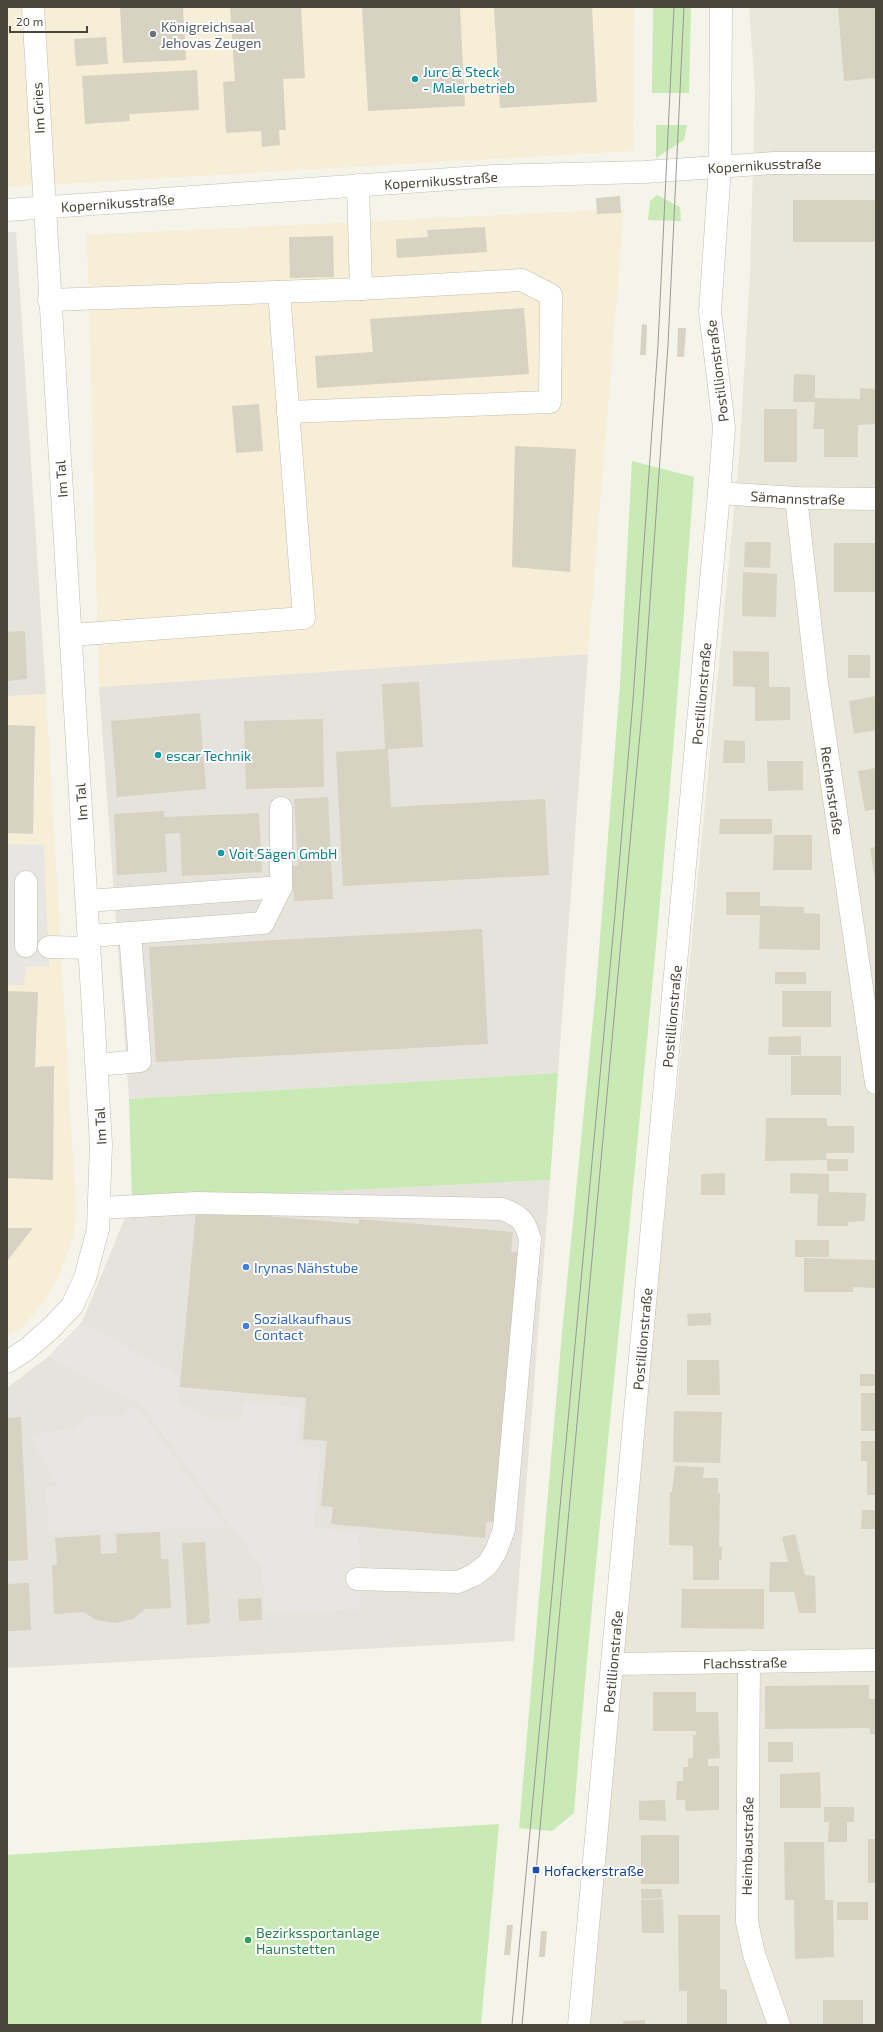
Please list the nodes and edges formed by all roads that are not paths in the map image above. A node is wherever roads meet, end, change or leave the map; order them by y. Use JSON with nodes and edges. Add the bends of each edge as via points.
{"nodes":[{"id":1,"x":33,"y":7,"type":"edge"},
{"id":2,"x":721,"y":7,"type":"edge"},
{"id":3,"x":876,"y":163,"type":"edge"},
{"id":4,"x":720,"y":167,"type":"junction"},
{"id":5,"x":358,"y":185,"type":"junction"},
{"id":6,"x":44,"y":208,"type":"junction"},
{"id":7,"x":7,"y":210,"type":"edge"},
{"id":8,"x":361,"y":289,"type":"junction"},
{"id":9,"x":279,"y":292,"type":"junction"},
{"id":10,"x":50,"y":300,"type":"junction"},
{"id":11,"x":288,"y":412,"type":"junction"},
{"id":12,"x":719,"y":494,"type":"junction"},
{"id":13,"x":796,"y":498,"type":"junction"},
{"id":14,"x":876,"y":499,"type":"edge"},
{"id":15,"x":71,"y":636,"type":"junction"},
{"id":16,"x":281,"y":808,"type":"dead end"},
{"id":17,"x":26,"y":882,"type":"dead end"},
{"id":18,"x":282,"y":887,"type":"junction"},
{"id":19,"x":87,"y":901,"type":"junction"},
{"id":20,"x":130,"y":933,"type":"junction"},
{"id":21,"x":90,"y":942,"type":"junction"},
{"id":22,"x":26,"y":946,"type":"dead end"},
{"id":23,"x":49,"y":947,"type":"dead end"},
{"id":24,"x":97,"y":1065,"type":"junction"},
{"id":25,"x":876,"y":1083,"type":"edge"},
{"id":26,"x":100,"y":1208,"type":"junction"},
{"id":27,"x":7,"y":1362,"type":"edge"},
{"id":28,"x":357,"y":1579,"type":"dead end"},
{"id":29,"x":876,"y":1660,"type":"edge"},
{"id":30,"x":749,"y":1661,"type":"junction"},
{"id":31,"x":614,"y":1664,"type":"junction"},
{"id":32,"x":579,"y":2025,"type":"edge"},
{"id":33,"x":779,"y":2025,"type":"edge"}],
"edges":[{"from":1,"to":6,"type":"street","name":"Im Gries"},
{"from":2,"to":4,"type":"street","name":"Postillionstraße"},
{"from":3,"to":4,"type":"street","name":"Kopernikusstraße","via":[[774,163]]},
{"from":4,"to":5,"type":"street","name":"Kopernikusstraße","via":[[494,176]]},
{"from":4,"to":12,"type":"street","name":"Postillionstraße","via":[[710,312],[724,428]]},
{"from":5,"to":6,"type":"street","name":"Kopernikusstraße"},
{"from":5,"to":8,"type":"street"},
{"from":6,"to":7,"type":"street","name":"Kopernikusstraße"},
{"from":6,"to":10,"type":"street","name":"Im Tal"},
{"from":8,"to":9,"type":"street"},
{"from":8,"to":11,"type":"street","via":[[522,280],[550,295],[550,402]]},
{"from":9,"to":10,"type":"street"},
{"from":9,"to":11,"type":"street"},
{"from":10,"to":15,"type":"street","name":"Im Tal"},
{"from":11,"to":15,"type":"street","via":[[304,618]]},
{"from":12,"to":13,"type":"street","name":"Sämannstraße"},
{"from":12,"to":31,"type":"street","name":"Postillionstraße"},
{"from":13,"to":14,"type":"street","name":"Sämannstraße"},
{"from":13,"to":25,"type":"street","name":"Rechenstraße","via":[[817,683]]},
{"from":15,"to":19,"type":"street","name":"Im Tal"},
{"from":16,"to":18,"type":"street"},
{"from":17,"to":22,"type":"street"},
{"from":18,"to":19,"type":"street"},
{"from":18,"to":20,"type":"street","via":[[263,923]]},
{"from":19,"to":21,"type":"street","name":"Im Tal"},
{"from":20,"to":21,"type":"street"},
{"from":20,"to":24,"type":"street","via":[[140,1061]]},
{"from":21,"to":23,"type":"street"},
{"from":21,"to":24,"type":"street","name":"Im Tal"},
{"from":24,"to":26,"type":"street","name":"Im Tal","via":[[101,1144]]},
{"from":26,"to":27,"type":"street","name":"Im Tal","via":[[98,1229],[85,1278],[72,1306],[26,1350]]},
{"from":26,"to":28,"type":"street","via":[[197,1203],[502,1209],[515,1214],[526,1224],[530,1239],[504,1529],[496,1551],[488,1564],[474,1575],[458,1582]]},
{"from":29,"to":30,"type":"street","name":"Flachsstraße"},
{"from":30,"to":31,"type":"street","name":"Flachsstraße"},
{"from":30,"to":33,"type":"street","name":"Heimbaustraße","via":[[747,1922],[754,1954]]},
{"from":31,"to":32,"type":"street","name":"Postillionstraße"}]}
